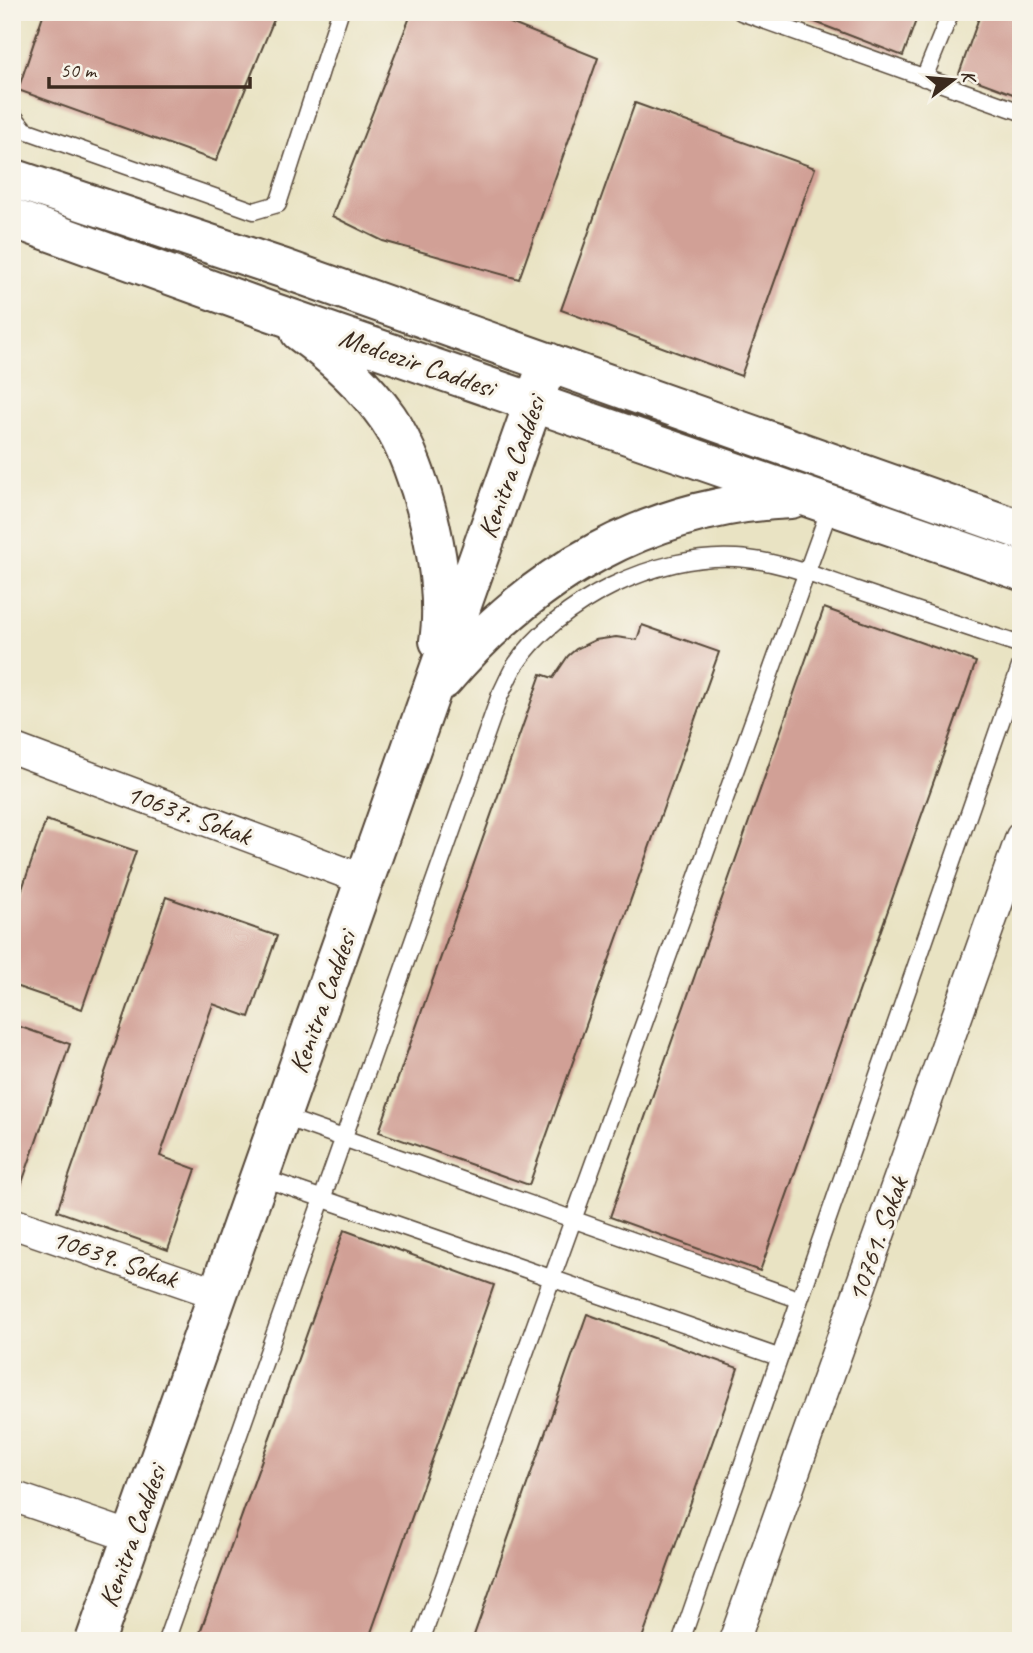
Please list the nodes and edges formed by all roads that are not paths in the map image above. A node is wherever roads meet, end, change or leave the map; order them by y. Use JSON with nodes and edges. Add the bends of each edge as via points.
{"nodes":[{"id":1,"x":340,"y":12,"type":"edge"},
{"id":2,"x":741,"y":12,"type":"edge"},
{"id":3,"x":951,"y":12,"type":"edge"},
{"id":4,"x":924,"y":78,"type":"junction"},
{"id":5,"x":1021,"y":112,"type":"edge"},
{"id":6,"x":12,"y":114,"type":"edge"},
{"id":7,"x":12,"y":177,"type":"edge"},
{"id":8,"x":12,"y":218,"type":"edge"},
{"id":9,"x":272,"y":312,"type":"junction"},
{"id":10,"x":548,"y":362,"type":"junction"},
{"id":11,"x":534,"y":403,"type":"junction"},
{"id":12,"x":819,"y":502,"type":"junction"},
{"id":13,"x":1021,"y":530,"type":"edge"},
{"id":14,"x":1021,"y":571,"type":"edge"},
{"id":15,"x":806,"y":573,"type":"junction"},
{"id":16,"x":1021,"y":645,"type":"edge"},
{"id":17,"x":1021,"y":664,"type":"edge"},
{"id":18,"x":430,"y":695,"type":"junction"},
{"id":19,"x":12,"y":748,"type":"edge"},
{"id":20,"x":1021,"y":837,"type":"edge"},
{"id":21,"x":365,"y":880,"type":"junction"},
{"id":22,"x":281,"y":1116,"type":"junction"},
{"id":23,"x":345,"y":1138,"type":"junction"},
{"id":24,"x":260,"y":1177,"type":"junction"},
{"id":25,"x":323,"y":1199,"type":"junction"},
{"id":26,"x":573,"y":1219,"type":"junction"},
{"id":27,"x":12,"y":1223,"type":"edge"},
{"id":28,"x":551,"y":1278,"type":"junction"},
{"id":29,"x":218,"y":1294,"type":"junction"},
{"id":30,"x":798,"y":1299,"type":"junction"},
{"id":31,"x":778,"y":1357,"type":"junction"},
{"id":32,"x":12,"y":1496,"type":"edge"},
{"id":33,"x":132,"y":1537,"type":"junction"},
{"id":34,"x":108,"y":1602,"type":"junction"},
{"id":35,"x":75,"y":1641,"type":"edge"},
{"id":36,"x":95,"y":1641,"type":"edge"},
{"id":37,"x":109,"y":1641,"type":"edge"},
{"id":38,"x":166,"y":1641,"type":"edge"},
{"id":39,"x":421,"y":1641,"type":"edge"},
{"id":40,"x":681,"y":1641,"type":"edge"},
{"id":41,"x":734,"y":1641,"type":"edge"}],
"edges":[{"from":1,"to":6,"type":"lane","via":[[278,204],[254,211],[25,130]]},
{"from":2,"to":4,"type":"lane"},
{"from":3,"to":4,"type":"lane"},
{"from":4,"to":5,"type":"lane"},
{"from":7,"to":10,"type":"street","name":"Medcezir Caddesi"},
{"from":8,"to":9,"type":"street","name":"Medcezir Caddesi"},
{"from":9,"to":11,"type":"street","name":"Medcezir Caddesi"},
{"from":9,"to":18,"type":"street","via":[[367,390],[390,420],[408,458],[433,540],[440,584],[440,632]]},
{"from":10,"to":11,"type":"street","name":"Kenitra Caddesi"},
{"from":10,"to":13,"type":"street","name":"Medcezir Caddesi"},
{"from":11,"to":12,"type":"street","name":"Medcezir Caddesi"},
{"from":11,"to":18,"type":"street","name":"Kenitra Caddesi"},
{"from":12,"to":14,"type":"street","name":"Medcezir Caddesi"},
{"from":12,"to":15,"type":"lane"},
{"from":12,"to":18,"type":"street","via":[[737,503],[704,510],[591,553],[491,628]]},
{"from":15,"to":16,"type":"lane"},
{"from":15,"to":23,"type":"lane","via":[[735,558],[663,565],[590,598],[557,622],[514,667],[500,695]]},
{"from":15,"to":26,"type":"lane"},
{"from":17,"to":30,"type":"lane"},
{"from":18,"to":21,"type":"street","name":"Kenitra Caddesi"},
{"from":19,"to":21,"type":"street","name":"10637. Sokak"},
{"from":20,"to":41,"type":"street","name":"10761. Sokak"},
{"from":21,"to":22,"type":"street","name":"Kenitra Caddesi"},
{"from":22,"to":23,"type":"lane"},
{"from":22,"to":24,"type":"street","name":"Kenitra Caddesi"},
{"from":23,"to":25,"type":"lane"},
{"from":23,"to":26,"type":"lane"},
{"from":24,"to":25,"type":"lane"},
{"from":24,"to":29,"type":"street","name":"Kenitra Caddesi"},
{"from":25,"to":28,"type":"lane"},
{"from":25,"to":38,"type":"lane"},
{"from":26,"to":28,"type":"lane"},
{"from":26,"to":30,"type":"lane"},
{"from":27,"to":29,"type":"street","name":"10639. Sokak"},
{"from":28,"to":31,"type":"lane"},
{"from":28,"to":39,"type":"lane"},
{"from":29,"to":33,"type":"street","name":"Kenitra Caddesi"},
{"from":30,"to":31,"type":"lane"},
{"from":31,"to":40,"type":"lane"},
{"from":32,"to":33,"type":"street"},
{"from":33,"to":34,"type":"street","name":"Kenitra Caddesi"},
{"from":34,"to":35,"type":"street"},
{"from":34,"to":36,"type":"street","name":"Kenitra Caddesi"},
{"from":34,"to":37,"type":"street"}]}
